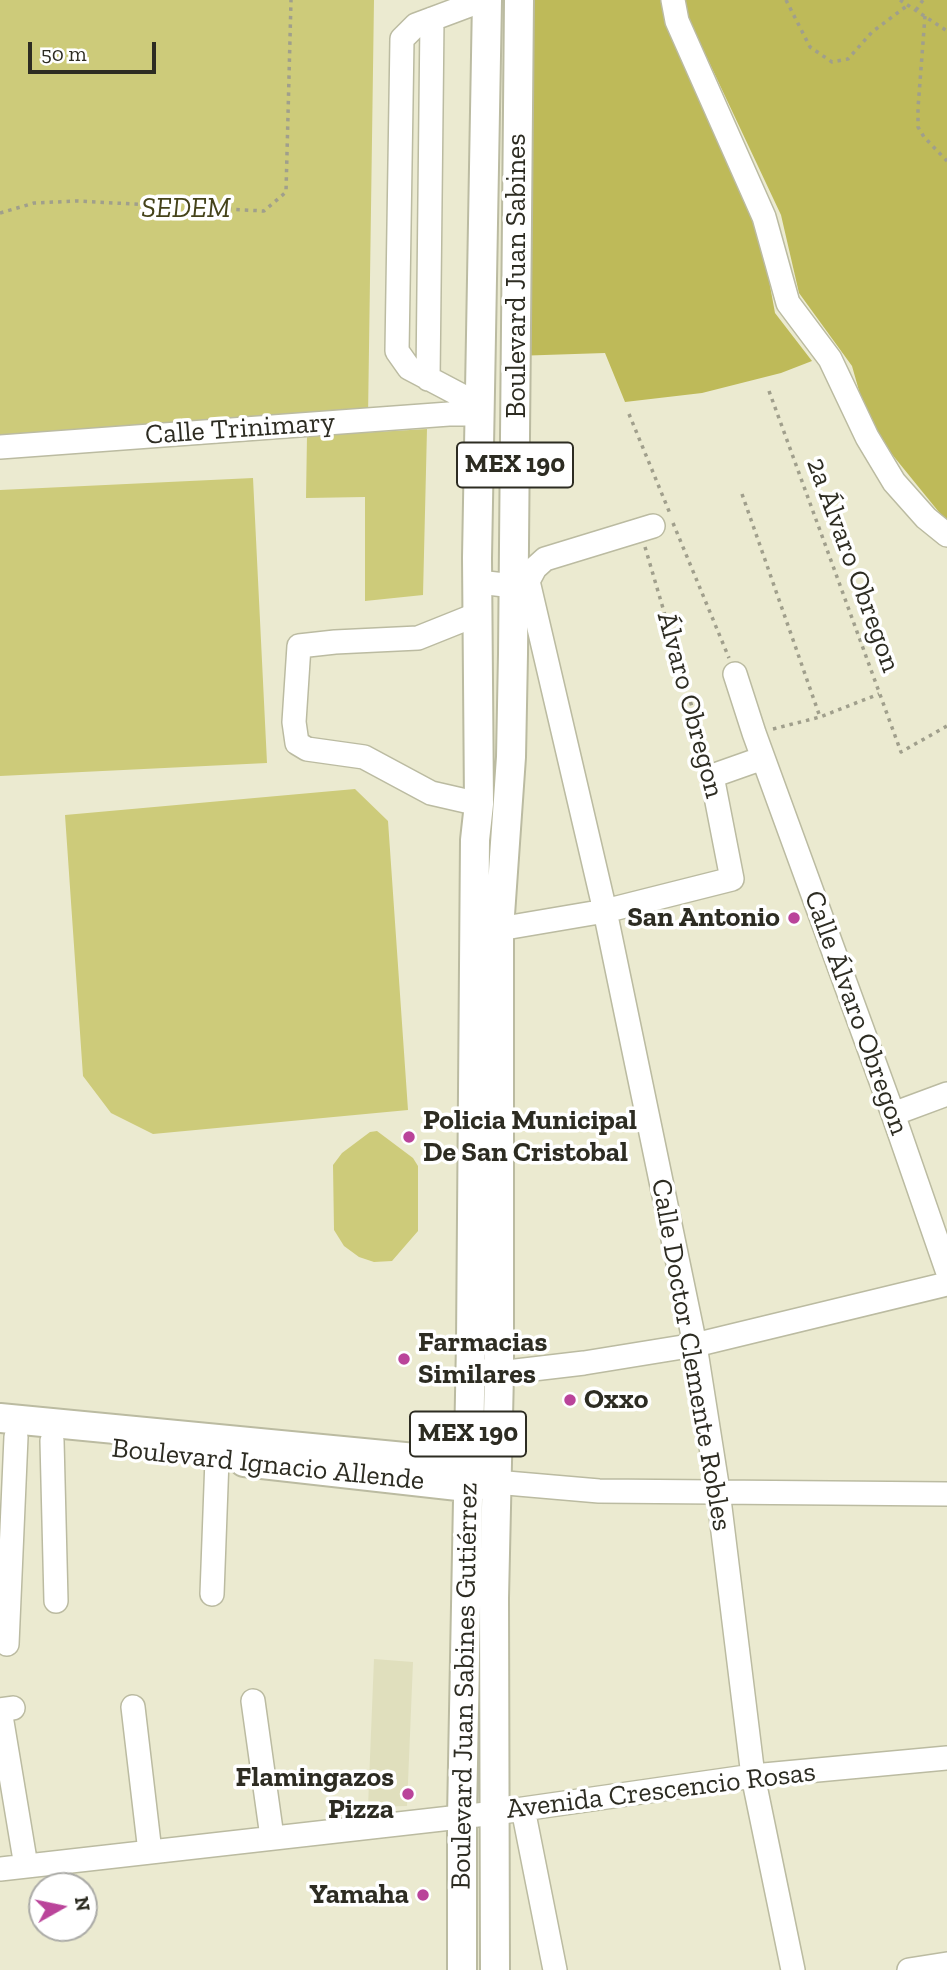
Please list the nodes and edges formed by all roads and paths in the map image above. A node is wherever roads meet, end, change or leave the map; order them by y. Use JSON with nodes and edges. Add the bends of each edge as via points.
{"nodes":[{"id":1,"x":291,"y":0,"type":"edge"},
{"id":2,"x":485,"y":0,"type":"edge"},
{"id":3,"x":519,"y":0,"type":"edge"},
{"id":4,"x":673,"y":0,"type":"edge"},
{"id":5,"x":786,"y":0,"type":"edge"},
{"id":6,"x":900,"y":0,"type":"edge"},
{"id":7,"x":923,"y":0,"type":"edge"},
{"id":8,"x":908,"y":5,"type":"junction"},
{"id":9,"x":916,"y":10,"type":"junction"},
{"id":10,"x":925,"y":16,"type":"junction"},
{"id":11,"x":432,"y":19,"type":"junction"},
{"id":12,"x":947,"y":31,"type":"edge"},
{"id":13,"x":947,"y":161,"type":"edge"},
{"id":14,"x":400,"y":169,"type":"junction"},
{"id":15,"x":430,"y":172,"type":"junction"},
{"id":16,"x":0,"y":213,"type":"edge"},
{"id":17,"x":428,"y":379,"type":"junction"},
{"id":18,"x":769,"y":391,"type":"dead end"},
{"id":19,"x":480,"y":406,"type":"junction"},
{"id":20,"x":629,"y":414,"type":"dead end"},
{"id":21,"x":0,"y":446,"type":"edge"},
{"id":22,"x":741,"y":494,"type":"dead end"},
{"id":23,"x":647,"y":529,"type":"joint"},
{"id":24,"x":947,"y":535,"type":"edge"},
{"id":25,"x":478,"y":582,"type":"junction"},
{"id":26,"x":521,"y":583,"type":"junction"},
{"id":27,"x":478,"y":614,"type":"junction"},
{"id":28,"x":735,"y":674,"type":"joint"},
{"id":29,"x":879,"y":694,"type":"junction"},
{"id":30,"x":820,"y":717,"type":"junction"},
{"id":31,"x":947,"y":726,"type":"edge"},
{"id":32,"x":754,"y":733,"type":"junction"},
{"id":33,"x":764,"y":758,"type":"junction"},
{"id":34,"x":712,"y":776,"type":"junction"},
{"id":35,"x":479,"y":804,"type":"junction"},
{"id":36,"x":475,"y":898,"type":"joint"},
{"id":37,"x":605,"y":911,"type":"junction"},
{"id":38,"x":499,"y":929,"type":"junction"},
{"id":39,"x":947,"y":1094,"type":"edge"},
{"id":40,"x":893,"y":1114,"type":"junction"},
{"id":41,"x":947,"y":1270,"type":"edge"},
{"id":42,"x":947,"y":1284,"type":"edge"},
{"id":43,"x":695,"y":1345,"type":"junction"},
{"id":44,"x":470,"y":1370,"type":"junction"},
{"id":45,"x":499,"y":1373,"type":"junction"},
{"id":46,"x":5,"y":1430,"type":"edge"},
{"id":47,"x":52,"y":1441,"type":"junction"},
{"id":48,"x":217,"y":1459,"type":"junction"},
{"id":49,"x":467,"y":1475,"type":"junction"},
{"id":50,"x":495,"y":1482,"type":"junction"},
{"id":51,"x":718,"y":1491,"type":"junction"},
{"id":52,"x":947,"y":1494,"type":"edge"},
{"id":53,"x":212,"y":1594,"type":"dead end"},
{"id":54,"x":56,"y":1601,"type":"dead end"},
{"id":55,"x":7,"y":1644,"type":"dead end"},
{"id":56,"x":253,"y":1701,"type":"dead end"},
{"id":57,"x":133,"y":1707,"type":"dead end"},
{"id":58,"x":7,"y":1709,"type":"edge"},
{"id":59,"x":947,"y":1758,"type":"edge"},
{"id":60,"x":753,"y":1776,"type":"junction"},
{"id":61,"x":523,"y":1809,"type":"junction"},
{"id":62,"x":495,"y":1813,"type":"junction"},
{"id":63,"x":462,"y":1816,"type":"junction"},
{"id":64,"x":272,"y":1837,"type":"junction"},
{"id":65,"x":150,"y":1852,"type":"junction"},
{"id":66,"x":26,"y":1866,"type":"junction"},
{"id":67,"x":0,"y":1869,"type":"edge"},
{"id":68,"x":947,"y":1964,"type":"edge"},
{"id":69,"x":462,"y":1970,"type":"edge"},
{"id":70,"x":495,"y":1970,"type":"edge"},
{"id":71,"x":555,"y":1970,"type":"edge"},
{"id":72,"x":793,"y":1970,"type":"edge"},
{"id":73,"x":909,"y":1970,"type":"edge"}],
"edges":[{"from":1,"to":16,"type":"path","via":[[286,192],[264,211],[77,201],[34,202]]},
{"from":2,"to":11,"type":"street"},
{"from":2,"to":19,"type":"main road","name":"Boulevard Juan Sabines","number":"MEX 190"},
{"from":3,"to":26,"type":"main road","name":"Boulevard Juan Sabines","number":"MEX 190"},
{"from":4,"to":24,"type":"street","via":[[677,21],[764,217],[788,303],[830,359],[894,482]]},
{"from":5,"to":8,"type":"path","via":[[810,47],[832,62],[848,59],[872,32]]},
{"from":6,"to":8,"type":"path"},
{"from":7,"to":9,"type":"path"},
{"from":8,"to":9,"type":"path"},
{"from":9,"to":10,"type":"path"},
{"from":10,"to":12,"type":"path"},
{"from":10,"to":13,"type":"path","via":[[919,127],[923,138]]},
{"from":11,"to":14,"type":"street","via":[[416,25],[402,39]]},
{"from":11,"to":15,"type":"street"},
{"from":14,"to":15,"type":"street"},
{"from":14,"to":17,"type":"street","via":[[397,351],[409,368]]},
{"from":15,"to":17,"type":"street"},
{"from":17,"to":19,"type":"street"},
{"from":18,"to":29,"type":"path","name":"2a Álvaro Obregon"},
{"from":19,"to":21,"type":"street","name":"Calle Trinimary","via":[[449,414]]},
{"from":19,"to":25,"type":"main road","name":"Boulevard Juan Sabines","number":"MEX 190"},
{"from":20,"to":28,"type":"path","name":"Álvaro Obregon"},
{"from":22,"to":30,"type":"path"},
{"from":23,"to":26,"type":"street","via":[[545,559]]},
{"from":23,"to":34,"type":"path","name":"Álvaro Obregon"},
{"from":25,"to":26,"type":"street"},
{"from":25,"to":27,"type":"main road","name":"Boulevard Juan Sabines","number":"MEX 190"},
{"from":26,"to":37,"type":"street","name":"Calle Doctor Clemente Robles"},
{"from":26,"to":38,"type":"main road","name":"Boulevard Juan Sabines","number":"MEX 190"},
{"from":27,"to":35,"type":"main road","name":"Boulevard Juan Sabines","number":"MEX 190"},
{"from":27,"to":35,"type":"street","via":[[418,638],[299,646],[294,722],[297,743],[307,749],[364,757],[431,793]]},
{"from":28,"to":32,"type":"street","name":"Calle Álvaro Obregon"},
{"from":29,"to":30,"type":"path","name":"Álvaro Obregon"},
{"from":29,"to":31,"type":"path","name":"2a Álvaro Obregon","via":[[901,752]]},
{"from":30,"to":32,"type":"path","name":"Álvaro Obregon"},
{"from":32,"to":33,"type":"street","name":"Calle Álvaro Obregon"},
{"from":33,"to":34,"type":"street"},
{"from":33,"to":40,"type":"street","name":"Calle Álvaro Obregon"},
{"from":34,"to":37,"type":"street","name":"Álvaro Obregon","via":[[732,879]]},
{"from":35,"to":36,"type":"main road","name":"Boulevard Juan Sabines","number":"MEX 190"},
{"from":36,"to":44,"type":"main road","name":"Boulevard Juan Sabines Gutiérrez","number":"MEX 190"},
{"from":37,"to":38,"type":"street"},
{"from":37,"to":43,"type":"street","name":"Calle Doctor Clemente Robles"},
{"from":38,"to":45,"type":"main road","name":"Boulevard Juan Sabines Gutiérrez","number":"MEX 190"},
{"from":39,"to":40,"type":"street"},
{"from":40,"to":41,"type":"street","name":"Calle Álvaro Obregon"},
{"from":42,"to":43,"type":"street"},
{"from":43,"to":45,"type":"street"},
{"from":43,"to":51,"type":"street","name":"Calle Doctor Clemente Robles"},
{"from":44,"to":45,"type":"street"},
{"from":44,"to":49,"type":"main road","name":"Boulevard Juan Sabines Gutiérrez","number":"MEX 190"},
{"from":45,"to":50,"type":"main road","name":"Boulevard Juan Sabines Gutiérrez","number":"MEX 190"},
{"from":46,"to":47,"type":"main road","name":"Boulevard Ignacio Allende"},
{"from":46,"to":49,"type":"main road","name":"Boulevard Ignacio Allende"},
{"from":46,"to":55,"type":"street"},
{"from":47,"to":48,"type":"main road","name":"Boulevard Ignacio Allende"},
{"from":47,"to":54,"type":"street"},
{"from":48,"to":49,"type":"main road","name":"Boulevard Ignacio Allende"},
{"from":48,"to":53,"type":"street"},
{"from":49,"to":50,"type":"main road","name":"Boulevard Ignacio Allende"},
{"from":49,"to":63,"type":"main road","name":"Boulevard Juan Sabines Gutiérrez","number":"MEX 190"},
{"from":50,"to":51,"type":"street","via":[[599,1491]]},
{"from":50,"to":62,"type":"main road","name":"Boulevard Juan Sabines Gutiérrez","number":"MEX 190"},
{"from":51,"to":52,"type":"street"},
{"from":51,"to":60,"type":"street","name":"Calle Doctor Clemente Robles"},
{"from":56,"to":64,"type":"street"},
{"from":57,"to":65,"type":"street"},
{"from":58,"to":66,"type":"street"},
{"from":59,"to":60,"type":"street","name":"Avenida Crescencio Rosas"},
{"from":60,"to":61,"type":"street","name":"Avenida Crescencio Rosas"},
{"from":60,"to":72,"type":"street","name":"Calle Doctor Clemente Robles"},
{"from":61,"to":62,"type":"street","name":"Avenida Crescencio Rosas"},
{"from":61,"to":71,"type":"street"},
{"from":62,"to":63,"type":"street","name":"Avenida Crescencio Rosas"},
{"from":62,"to":70,"type":"main road","name":"Boulevard Juan Sabines Gutiérrez","number":"MEX 190"},
{"from":63,"to":64,"type":"street","name":"Avenida Crescencio Rosas"},
{"from":63,"to":69,"type":"main road","name":"Boulevard Juan Sabines Gutiérrez","number":"MEX 190"},
{"from":64,"to":65,"type":"street","name":"Avenida Crescencio Rosas"},
{"from":65,"to":66,"type":"street","name":"Avenida Crescencio Rosas"},
{"from":66,"to":67,"type":"street","name":"Avenida Crescencio Rosas"},
{"from":68,"to":73,"type":"street"}]}
